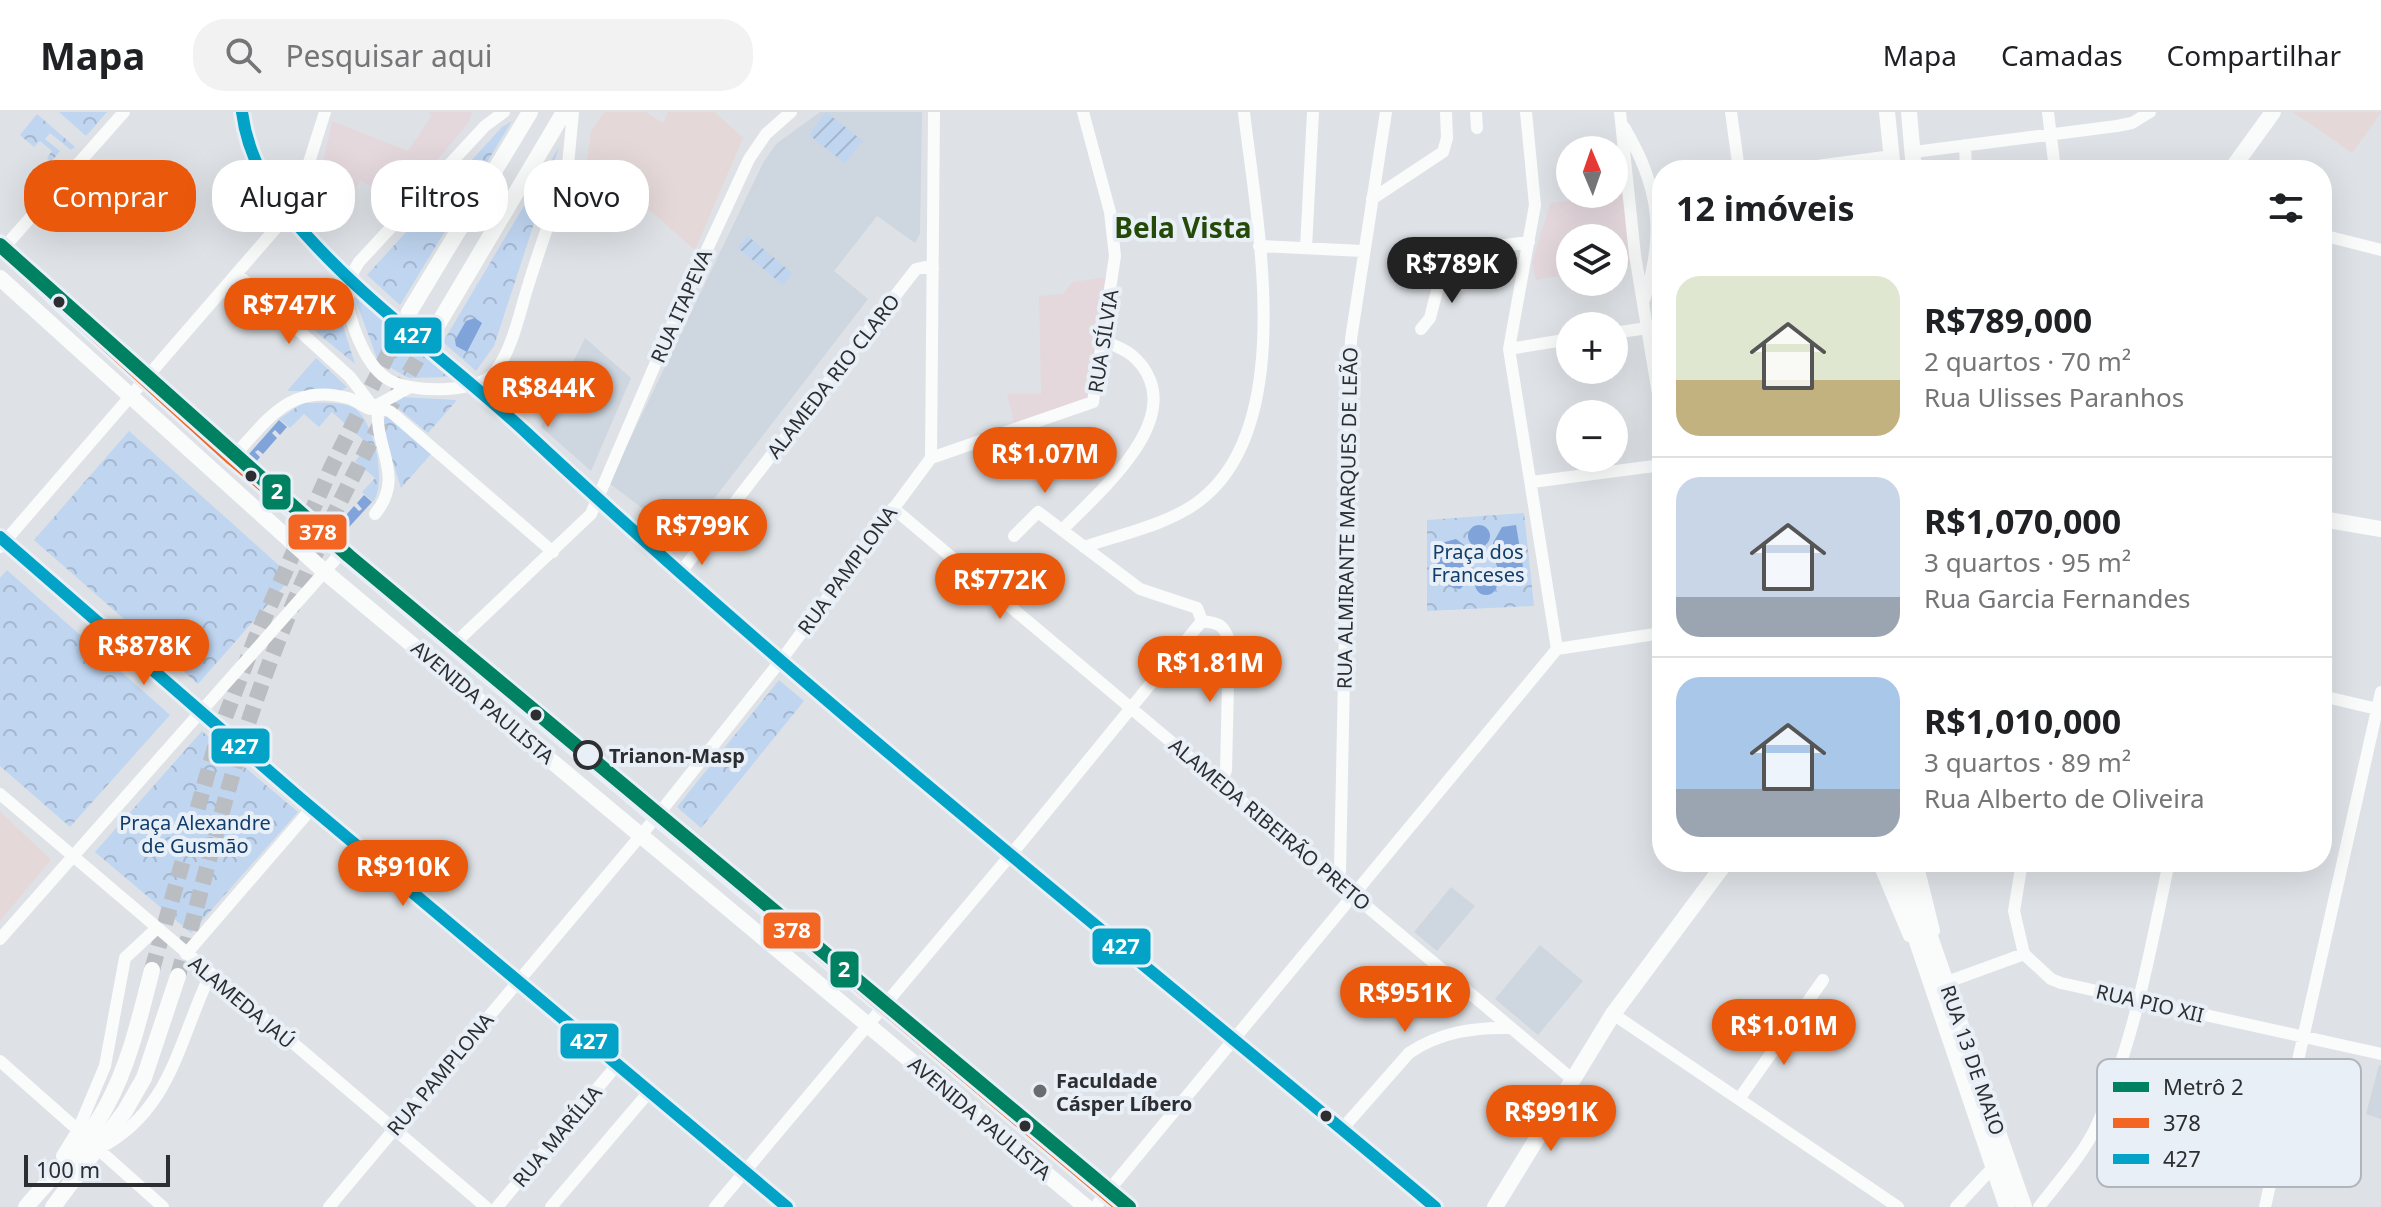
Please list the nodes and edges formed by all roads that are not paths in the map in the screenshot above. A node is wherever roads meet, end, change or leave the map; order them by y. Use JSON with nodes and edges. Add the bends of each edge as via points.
{"nodes":[{"id":1,"x":124,"y":112,"type":"edge"},
{"id":2,"x":242,"y":112,"type":"edge"},
{"id":3,"x":325,"y":112,"type":"edge"},
{"id":4,"x":485,"y":112,"type":"edge"},
{"id":5,"x":504,"y":112,"type":"edge"},
{"id":6,"x":530,"y":112,"type":"edge"},
{"id":7,"x":564,"y":112,"type":"edge"},
{"id":8,"x":573,"y":112,"type":"edge"},
{"id":9,"x":791,"y":112,"type":"edge"},
{"id":10,"x":934,"y":112,"type":"edge"},
{"id":11,"x":1083,"y":112,"type":"edge"},
{"id":12,"x":1244,"y":112,"type":"edge"},
{"id":13,"x":1313,"y":112,"type":"edge"},
{"id":14,"x":1386,"y":112,"type":"edge"},
{"id":15,"x":1446,"y":112,"type":"edge"},
{"id":16,"x":1476,"y":112,"type":"edge"},
{"id":17,"x":1526,"y":112,"type":"edge"},
{"id":18,"x":1731,"y":112,"type":"edge"},
{"id":19,"x":1887,"y":112,"type":"edge"},
{"id":20,"x":1909,"y":112,"type":"edge"},
{"id":21,"x":2048,"y":112,"type":"edge"},
{"id":22,"x":2150,"y":112,"type":"edge"},
{"id":23,"x":2273,"y":112,"type":"edge"},
{"id":24,"x":1620,"y":116,"type":"edge"},
{"id":25,"x":485,"y":126,"type":"junction"},
{"id":26,"x":1477,"y":128,"type":"dead end"},
{"id":27,"x":2051,"y":134,"type":"junction"},
{"id":28,"x":1965,"y":145,"type":"junction"},
{"id":29,"x":1738,"y":160,"type":"edge"},
{"id":30,"x":1893,"y":160,"type":"edge"},
{"id":31,"x":1915,"y":160,"type":"edge"},
{"id":32,"x":1926,"y":160,"type":"edge"},
{"id":33,"x":1966,"y":160,"type":"edge"},
{"id":34,"x":2054,"y":160,"type":"edge"},
{"id":35,"x":2240,"y":160,"type":"edge"},
{"id":36,"x":1652,"y":184,"type":"edge"},
{"id":37,"x":1372,"y":199,"type":"junction"},
{"id":38,"x":2332,"y":238,"type":"edge"},
{"id":39,"x":1529,"y":242,"type":"junction"},
{"id":40,"x":1259,"y":246,"type":"junction"},
{"id":41,"x":2,"y":247,"type":"edge"},
{"id":42,"x":1306,"y":248,"type":"junction"},
{"id":43,"x":2381,"y":250,"type":"edge"},
{"id":44,"x":1363,"y":251,"type":"junction"},
{"id":45,"x":933,"y":269,"type":"junction"},
{"id":46,"x":1652,"y":270,"type":"edge"},
{"id":47,"x":237,"y":274,"type":"junction"},
{"id":48,"x":0,"y":278,"type":"edge"},
{"id":49,"x":1644,"y":300,"type":"junction"},
{"id":50,"x":408,"y":314,"type":"tunnel mouth"},
{"id":51,"x":1647,"y":328,"type":"junction"},
{"id":52,"x":1421,"y":329,"type":"dead end"},
{"id":53,"x":1628,"y":331,"type":"edge"},
{"id":54,"x":431,"y":336,"type":"tunnel mouth"},
{"id":55,"x":1556,"y":341,"type":"edge"},
{"id":56,"x":1105,"y":342,"type":"junction"},
{"id":57,"x":1509,"y":349,"type":"junction"},
{"id":58,"x":1652,"y":358,"type":"edge"},
{"id":59,"x":372,"y":364,"type":"junction"},
{"id":60,"x":144,"y":381,"type":"junction"},
{"id":61,"x":410,"y":387,"type":"junction"},
{"id":62,"x":365,"y":393,"type":"junction"},
{"id":63,"x":130,"y":398,"type":"junction"},
{"id":64,"x":378,"y":407,"type":"junction"},
{"id":65,"x":931,"y":458,"type":"junction"},
{"id":66,"x":231,"y":459,"type":"junction"},
{"id":67,"x":1652,"y":466,"type":"edge"},
{"id":68,"x":1532,"y":482,"type":"junction"},
{"id":69,"x":598,"y":501,"type":"junction"},
{"id":70,"x":893,"y":508,"type":"junction"},
{"id":71,"x":375,"y":514,"type":"dead end"},
{"id":72,"x":2332,"y":521,"type":"edge"},
{"id":73,"x":2381,"y":529,"type":"edge"},
{"id":74,"x":1062,"y":530,"type":"junction"},
{"id":75,"x":1014,"y":536,"type":"dead end"},
{"id":76,"x":2,"y":542,"type":"edge"},
{"id":77,"x":1084,"y":547,"type":"junction"},
{"id":78,"x":553,"y":552,"type":"junction"},
{"id":79,"x":341,"y":553,"type":"junction"},
{"id":80,"x":325,"y":572,"type":"junction"},
{"id":81,"x":680,"y":573,"type":"junction"},
{"id":82,"x":1202,"y":621,"type":"junction"},
{"id":83,"x":1652,"y":635,"type":"edge"},
{"id":84,"x":452,"y":646,"type":"junction"},
{"id":85,"x":1557,"y":649,"type":"junction"},
{"id":86,"x":782,"y":659,"type":"junction"},
{"id":87,"x":2381,"y":692,"type":"edge"},
{"id":88,"x":2332,"y":698,"type":"edge"},
{"id":89,"x":1130,"y":706,"type":"junction"},
{"id":90,"x":2379,"y":709,"type":"edge"},
{"id":91,"x":200,"y":712,"type":"junction"},
{"id":92,"x":1221,"y":784,"type":"junction"},
{"id":93,"x":0,"y":794,"type":"edge"},
{"id":94,"x":312,"y":808,"type":"junction"},
{"id":95,"x":657,"y":816,"type":"junction"},
{"id":96,"x":641,"y":833,"type":"junction"},
{"id":97,"x":1012,"y":855,"type":"junction"},
{"id":98,"x":72,"y":858,"type":"junction"},
{"id":99,"x":1719,"y":872,"type":"edge"},
{"id":100,"x":1882,"y":872,"type":"edge"},
{"id":101,"x":1895,"y":872,"type":"edge"},
{"id":102,"x":1906,"y":872,"type":"edge"},
{"id":103,"x":1920,"y":872,"type":"edge"},
{"id":104,"x":2020,"y":872,"type":"edge"},
{"id":105,"x":2167,"y":872,"type":"edge"},
{"id":106,"x":1336,"y":879,"type":"junction"},
{"id":107,"x":1355,"y":894,"type":"junction"},
{"id":108,"x":1918,"y":921,"type":"junction"},
{"id":109,"x":156,"y":929,"type":"junction"},
{"id":110,"x":0,"y":939,"type":"edge"},
{"id":111,"x":186,"y":954,"type":"junction"},
{"id":112,"x":2024,"y":954,"type":"junction"},
{"id":113,"x":1930,"y":960,"type":"junction"},
{"id":114,"x":152,"y":970,"type":"tunnel mouth"},
{"id":115,"x":210,"y":975,"type":"junction"},
{"id":116,"x":178,"y":976,"type":"tunnel mouth"},
{"id":117,"x":1823,"y":980,"type":"dead end"},
{"id":118,"x":517,"y":981,"type":"junction"},
{"id":119,"x":1939,"y":985,"type":"junction"},
{"id":120,"x":2139,"y":999,"type":"junction"},
{"id":121,"x":882,"y":1007,"type":"junction"},
{"id":122,"x":1613,"y":1014,"type":"junction"},
{"id":123,"x":869,"y":1024,"type":"junction"},
{"id":124,"x":1511,"y":1028,"type":"junction"},
{"id":125,"x":2303,"y":1037,"type":"junction"},
{"id":126,"x":1237,"y":1039,"type":"junction"},
{"id":127,"x":2381,"y":1054,"type":"edge"},
{"id":128,"x":2119,"y":1059,"type":"edge"},
{"id":129,"x":2298,"y":1059,"type":"edge"},
{"id":130,"x":0,"y":1061,"type":"edge"},
{"id":131,"x":617,"y":1065,"type":"junction"},
{"id":132,"x":1572,"y":1079,"type":"junction"},
{"id":133,"x":649,"y":1092,"type":"junction"},
{"id":134,"x":1739,"y":1099,"type":"junction"},
{"id":135,"x":2097,"y":1123,"type":"edge"},
{"id":136,"x":1343,"y":1128,"type":"junction"},
{"id":137,"x":394,"y":1129,"type":"junction"},
{"id":138,"x":78,"y":1130,"type":"junction"},
{"id":139,"x":98,"y":1149,"type":"junction"},
{"id":140,"x":2000,"y":1162,"type":"junction"},
{"id":141,"x":744,"y":1172,"type":"junction"},
{"id":142,"x":43,"y":1187,"type":"junction"},
{"id":143,"x":2269,"y":1187,"type":"edge"},
{"id":144,"x":1100,"y":1201,"type":"edge"},
{"id":145,"x":26,"y":1207,"type":"edge"},
{"id":146,"x":53,"y":1207,"type":"edge"},
{"id":147,"x":163,"y":1207,"type":"edge"},
{"id":148,"x":329,"y":1207,"type":"edge"},
{"id":149,"x":486,"y":1207,"type":"edge"},
{"id":150,"x":497,"y":1207,"type":"edge"},
{"id":151,"x":551,"y":1207,"type":"edge"},
{"id":152,"x":715,"y":1207,"type":"edge"},
{"id":153,"x":787,"y":1207,"type":"edge"},
{"id":154,"x":1086,"y":1207,"type":"edge"},
{"id":155,"x":1121,"y":1207,"type":"edge"},
{"id":156,"x":1435,"y":1207,"type":"edge"},
{"id":157,"x":1495,"y":1207,"type":"edge"},
{"id":158,"x":1898,"y":1207,"type":"edge"},
{"id":159,"x":1956,"y":1207,"type":"edge"},
{"id":160,"x":2007,"y":1207,"type":"edge"},
{"id":161,"x":2024,"y":1207,"type":"edge"},
{"id":162,"x":2039,"y":1207,"type":"edge"},
{"id":163,"x":2265,"y":1207,"type":"edge"}],
"edges":[{"from":1,"to":41,"type":"street"},
{"from":2,"to":69,"type":"street","via":[[244,137],[261,178],[316,246]]},
{"from":3,"to":47,"type":"street","via":[[298,197]]},
{"from":4,"to":25,"type":"street"},
{"from":5,"to":25,"type":"street"},
{"from":6,"to":50,"type":"main road"},
{"from":7,"to":54,"type":"main road"},
{"from":8,"to":61,"type":"street","via":[[568,165],[496,371],[477,386]]},
{"from":9,"to":69,"type":"street","name":"RUA ITAPEVA","via":[[749,159]]},
{"from":10,"to":45,"type":"street"},
{"from":11,"to":56,"type":"street","name":"RUA SÍLVIA","via":[[1113,229]]},
{"from":12,"to":40,"type":"street"},
{"from":13,"to":42,"type":"street"},
{"from":14,"to":37,"type":"street","name":"RUA ALMIRANTE MARQUES DE LEÃO"},
{"from":15,"to":37,"type":"street","via":[[1443,152]]},
{"from":16,"to":26,"type":"street"},
{"from":17,"to":39,"type":"street","via":[[1535,205]]},
{"from":18,"to":29,"type":"street"},
{"from":19,"to":30,"type":"main road"},
{"from":20,"to":31,"type":"main road"},
{"from":21,"to":27,"type":"street"},
{"from":22,"to":27,"type":"street","via":[[2132,123]]},
{"from":23,"to":35,"type":"main road"},
{"from":24,"to":36,"type":"street"},
{"from":24,"to":49,"type":"street"},
{"from":25,"to":59,"type":"street","via":[[351,275],[349,305]]},
{"from":27,"to":28,"type":"street"},
{"from":27,"to":34,"type":"street"},
{"from":28,"to":32,"type":"street"},
{"from":28,"to":33,"type":"street"},
{"from":37,"to":44,"type":"street","name":"RUA ALMIRANTE MARQUES DE LEÃO"},
{"from":38,"to":43,"type":"street"},
{"from":39,"to":52,"type":"street","via":[[1447,252],[1430,318]]},
{"from":39,"to":57,"type":"street"},
{"from":40,"to":42,"type":"street"},
{"from":40,"to":77,"type":"street","via":[[1259,378],[1245,439],[1232,467],[1201,500]]},
{"from":41,"to":60,"type":"main road","name":"AVENIDA PAULISTA"},
{"from":42,"to":44,"type":"street"},
{"from":44,"to":106,"type":"street","name":"RUA ALMIRANTE MARQUES DE LEÃO","via":[[1349,361]]},
{"from":45,"to":65,"type":"street"},
{"from":45,"to":81,"type":"street","name":"ALAMEDA RIO CLARO","via":[[916,269]]},
{"from":46,"to":49,"type":"street"},
{"from":47,"to":60,"type":"street"},
{"from":47,"to":62,"type":"street"},
{"from":48,"to":63,"type":"main road","name":"AVENIDA PAULISTA"},
{"from":49,"to":51,"type":"street"},
{"from":51,"to":53,"type":"street"},
{"from":51,"to":58,"type":"street"},
{"from":55,"to":57,"type":"street"},
{"from":56,"to":65,"type":"street","name":"RUA SÍLVIA","via":[[1096,393],[1087,407]]},
{"from":56,"to":74,"type":"street","via":[[1141,363],[1155,398],[1154,417],[1143,440]]},
{"from":57,"to":68,"type":"street"},
{"from":59,"to":61,"type":"street","via":[[387,380]]},
{"from":59,"to":62,"type":"street"},
{"from":60,"to":63,"type":"street"},
{"from":60,"to":66,"type":"main road","name":"AVENIDA PAULISTA"},
{"from":61,"to":64,"type":"street"},
{"from":62,"to":64,"type":"street"},
{"from":63,"to":76,"type":"street"},
{"from":63,"to":80,"type":"main road","name":"AVENIDA PAULISTA"},
{"from":64,"to":66,"type":"street","via":[[365,408],[351,398],[292,398]]},
{"from":64,"to":71,"type":"street","via":[[376,423],[391,480],[387,499]]},
{"from":64,"to":78,"type":"street","via":[[391,412]]},
{"from":65,"to":70,"type":"street","name":"RUA PAMPLONA"},
{"from":66,"to":79,"type":"main road","name":"AVENIDA PAULISTA"},
{"from":67,"to":68,"type":"street"},
{"from":68,"to":85,"type":"street"},
{"from":69,"to":78,"type":"street","name":"RUA ITAPEVA"},
{"from":69,"to":81,"type":"street"},
{"from":70,"to":86,"type":"street","name":"RUA PAMPLONA"},
{"from":70,"to":89,"type":"street","name":"ALAMEDA RIBEIRÃO PRETO"},
{"from":72,"to":73,"type":"main road"},
{"from":74,"to":75,"type":"street","via":[[1036,512]]},
{"from":74,"to":77,"type":"street"},
{"from":76,"to":91,"type":"street"},
{"from":77,"to":82,"type":"street","via":[[1140,589],[1197,608]]},
{"from":78,"to":84,"type":"street","name":"RUA ITAPEVA"},
{"from":79,"to":80,"type":"street"},
{"from":79,"to":84,"type":"main road","name":"AVENIDA PAULISTA"},
{"from":80,"to":91,"type":"street"},
{"from":80,"to":96,"type":"main road","name":"AVENIDA PAULISTA"},
{"from":81,"to":86,"type":"street"},
{"from":82,"to":89,"type":"street"},
{"from":82,"to":92,"type":"street","via":[[1218,622],[1229,641],[1226,770]]},
{"from":83,"to":85,"type":"street"},
{"from":84,"to":95,"type":"main road","name":"AVENIDA PAULISTA"},
{"from":85,"to":107,"type":"street"},
{"from":86,"to":95,"type":"street","name":"RUA PAMPLONA"},
{"from":86,"to":97,"type":"street"},
{"from":87,"to":90,"type":"street"},
{"from":88,"to":90,"type":"street"},
{"from":89,"to":92,"type":"street","name":"ALAMEDA RIBEIRÃO PRETO"},
{"from":89,"to":97,"type":"street"},
{"from":90,"to":125,"type":"street"},
{"from":91,"to":94,"type":"street"},
{"from":91,"to":98,"type":"street"},
{"from":92,"to":106,"type":"street","name":"ALAMEDA RIBEIRÃO PRETO"},
{"from":93,"to":98,"type":"street","name":"ALAMEDA JAÚ"},
{"from":94,"to":111,"type":"street"},
{"from":94,"to":118,"type":"street"},
{"from":95,"to":96,"type":"street","name":"RUA PAMPLONA"},
{"from":95,"to":121,"type":"main road","name":"AVENIDA PAULISTA"},
{"from":96,"to":118,"type":"street","name":"RUA PAMPLONA"},
{"from":96,"to":123,"type":"main road","name":"AVENIDA PAULISTA"},
{"from":97,"to":121,"type":"street"},
{"from":97,"to":126,"type":"street"},
{"from":98,"to":109,"type":"street","name":"ALAMEDA JAÚ"},
{"from":98,"to":110,"type":"street"},
{"from":99,"to":122,"type":"main road"},
{"from":100,"to":113,"type":"street","via":[[1902,922]]},
{"from":101,"to":108,"type":"main road"},
{"from":102,"to":108,"type":"main road"},
{"from":103,"to":113,"type":"street","via":[[1930,910]]},
{"from":104,"to":112,"type":"street","via":[[2014,911]]},
{"from":105,"to":120,"type":"street"},
{"from":106,"to":107,"type":"street","name":"ALAMEDA RIBEIRÃO PRETO"},
{"from":107,"to":124,"type":"street","name":"ALAMEDA RIBEIRÃO PRETO"},
{"from":107,"to":126,"type":"street"},
{"from":108,"to":113,"type":"main road","name":"RUA 13 DE MAIO"},
{"from":109,"to":111,"type":"street","name":"ALAMEDA JAÚ"},
{"from":109,"to":138,"type":"street","via":[[125,958],[107,1057]]},
{"from":111,"to":115,"type":"street","name":"ALAMEDA JAÚ"},
{"from":112,"to":119,"type":"street"},
{"from":112,"to":120,"type":"street","name":"RUA PIO XII","via":[[2061,983]]},
{"from":113,"to":119,"type":"main road","name":"RUA 13 DE MAIO"},
{"from":114,"to":142,"type":"main road","via":[[129,1057],[106,1107]]},
{"from":115,"to":137,"type":"street","name":"ALAMEDA JAÚ"},
{"from":115,"to":139,"type":"street","via":[[154,1102],[133,1128]]},
{"from":116,"to":139,"type":"main road","via":[[144,1078]]},
{"from":117,"to":134,"type":"street"},
{"from":118,"to":131,"type":"street"},
{"from":118,"to":137,"type":"street","name":"RUA PAMPLONA"},
{"from":119,"to":140,"type":"main road","name":"RUA 13 DE MAIO"},
{"from":120,"to":125,"type":"street","name":"RUA PIO XII"},
{"from":120,"to":128,"type":"street"},
{"from":121,"to":123,"type":"street"},
{"from":121,"to":144,"type":"main road","name":"AVENIDA PAULISTA"},
{"from":122,"to":132,"type":"main road"},
{"from":122,"to":134,"type":"street"},
{"from":123,"to":141,"type":"street"},
{"from":123,"to":154,"type":"main road","name":"AVENIDA PAULISTA"},
{"from":124,"to":132,"type":"street","name":"ALAMEDA RIBEIRÃO PRETO"},
{"from":124,"to":136,"type":"street","via":[[1471,1027],[1422,1044]]},
{"from":125,"to":127,"type":"street","name":"RUA PIO XII"},
{"from":125,"to":129,"type":"street"},
{"from":126,"to":136,"type":"street"},
{"from":126,"to":144,"type":"street"},
{"from":130,"to":138,"type":"street"},
{"from":131,"to":133,"type":"street"},
{"from":131,"to":150,"type":"street","name":"RUA MARÍLIA"},
{"from":132,"to":157,"type":"main road"},
{"from":133,"to":141,"type":"street"},
{"from":133,"to":151,"type":"street"},
{"from":134,"to":158,"type":"street"},
{"from":135,"to":162,"type":"street"},
{"from":136,"to":156,"type":"street"},
{"from":137,"to":148,"type":"street","name":"RUA PAMPLONA"},
{"from":137,"to":149,"type":"street","name":"ALAMEDA JAÚ"},
{"from":138,"to":142,"type":"street"},
{"from":139,"to":146,"type":"main road"},
{"from":139,"to":147,"type":"street"},
{"from":140,"to":159,"type":"street"},
{"from":140,"to":160,"type":"main road","name":"RUA 13 DE MAIO"},
{"from":140,"to":161,"type":"main road","name":"RUA 13 DE MAIO"},
{"from":141,"to":152,"type":"street"},
{"from":141,"to":153,"type":"street"},
{"from":142,"to":145,"type":"main road"},
{"from":143,"to":163,"type":"street"},
{"from":144,"to":155,"type":"main road","name":"AVENIDA PAULISTA"}]}
